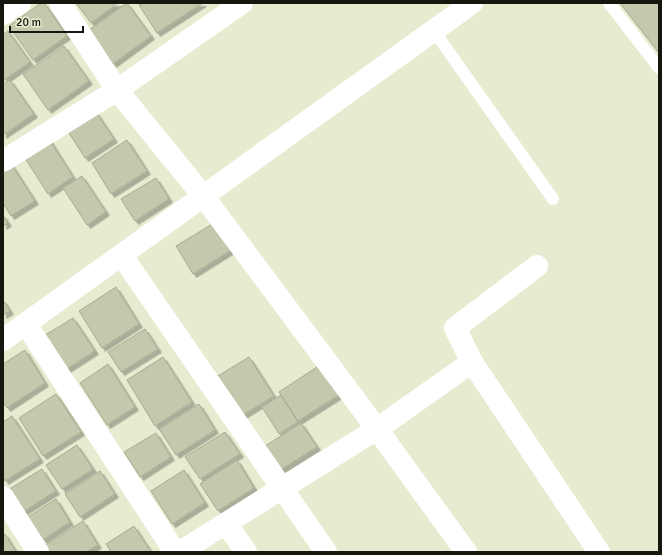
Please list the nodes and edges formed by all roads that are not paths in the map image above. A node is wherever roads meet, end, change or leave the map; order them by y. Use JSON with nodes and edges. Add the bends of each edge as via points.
{"nodes":[{"id":1,"x":20,"y":3,"type":"edge"},
{"id":2,"x":60,"y":3,"type":"edge"},
{"id":3,"x":242,"y":3,"type":"edge"},
{"id":4,"x":472,"y":3,"type":"edge"},
{"id":5,"x":609,"y":3,"type":"edge"},
{"id":6,"x":3,"y":14,"type":"edge"},
{"id":7,"x":434,"y":31,"type":"junction"},
{"id":8,"x":659,"y":68,"type":"edge"},
{"id":9,"x":116,"y":90,"type":"junction"},
{"id":10,"x":3,"y":161,"type":"edge"},
{"id":11,"x":204,"y":197,"type":"junction"},
{"id":12,"x":553,"y":199,"type":"dead end"},
{"id":13,"x":122,"y":256,"type":"junction"},
{"id":14,"x":537,"y":266,"type":"dead end"},
{"id":15,"x":26,"y":324,"type":"junction"},
{"id":16,"x":3,"y":340,"type":"edge"},
{"id":17,"x":472,"y":362,"type":"junction"},
{"id":18,"x":377,"y":429,"type":"junction"},
{"id":19,"x":282,"y":488,"type":"junction"},
{"id":20,"x":3,"y":497,"type":"edge"},
{"id":21,"x":226,"y":523,"type":"junction"},
{"id":22,"x":38,"y":552,"type":"edge"},
{"id":23,"x":175,"y":552,"type":"edge"},
{"id":24,"x":180,"y":552,"type":"edge"},
{"id":25,"x":246,"y":552,"type":"edge"},
{"id":26,"x":326,"y":552,"type":"edge"},
{"id":27,"x":466,"y":552,"type":"edge"},
{"id":28,"x":599,"y":552,"type":"edge"}],
"edges":[{"from":1,"to":6,"type":"street"},
{"from":2,"to":9,"type":"street"},
{"from":3,"to":9,"type":"street"},
{"from":4,"to":7,"type":"street"},
{"from":5,"to":8,"type":"lane"},
{"from":7,"to":11,"type":"street"},
{"from":7,"to":12,"type":"lane"},
{"from":9,"to":10,"type":"street"},
{"from":9,"to":11,"type":"street"},
{"from":11,"to":13,"type":"street"},
{"from":11,"to":18,"type":"street"},
{"from":13,"to":15,"type":"street"},
{"from":13,"to":19,"type":"street"},
{"from":14,"to":17,"type":"street","via":[[455,328]]},
{"from":15,"to":16,"type":"street"},
{"from":15,"to":23,"type":"street"},
{"from":17,"to":18,"type":"street"},
{"from":17,"to":28,"type":"street"},
{"from":18,"to":19,"type":"street"},
{"from":18,"to":27,"type":"street"},
{"from":19,"to":21,"type":"street"},
{"from":19,"to":26,"type":"street"},
{"from":20,"to":22,"type":"street"},
{"from":21,"to":24,"type":"street"},
{"from":21,"to":25,"type":"street"}]}
